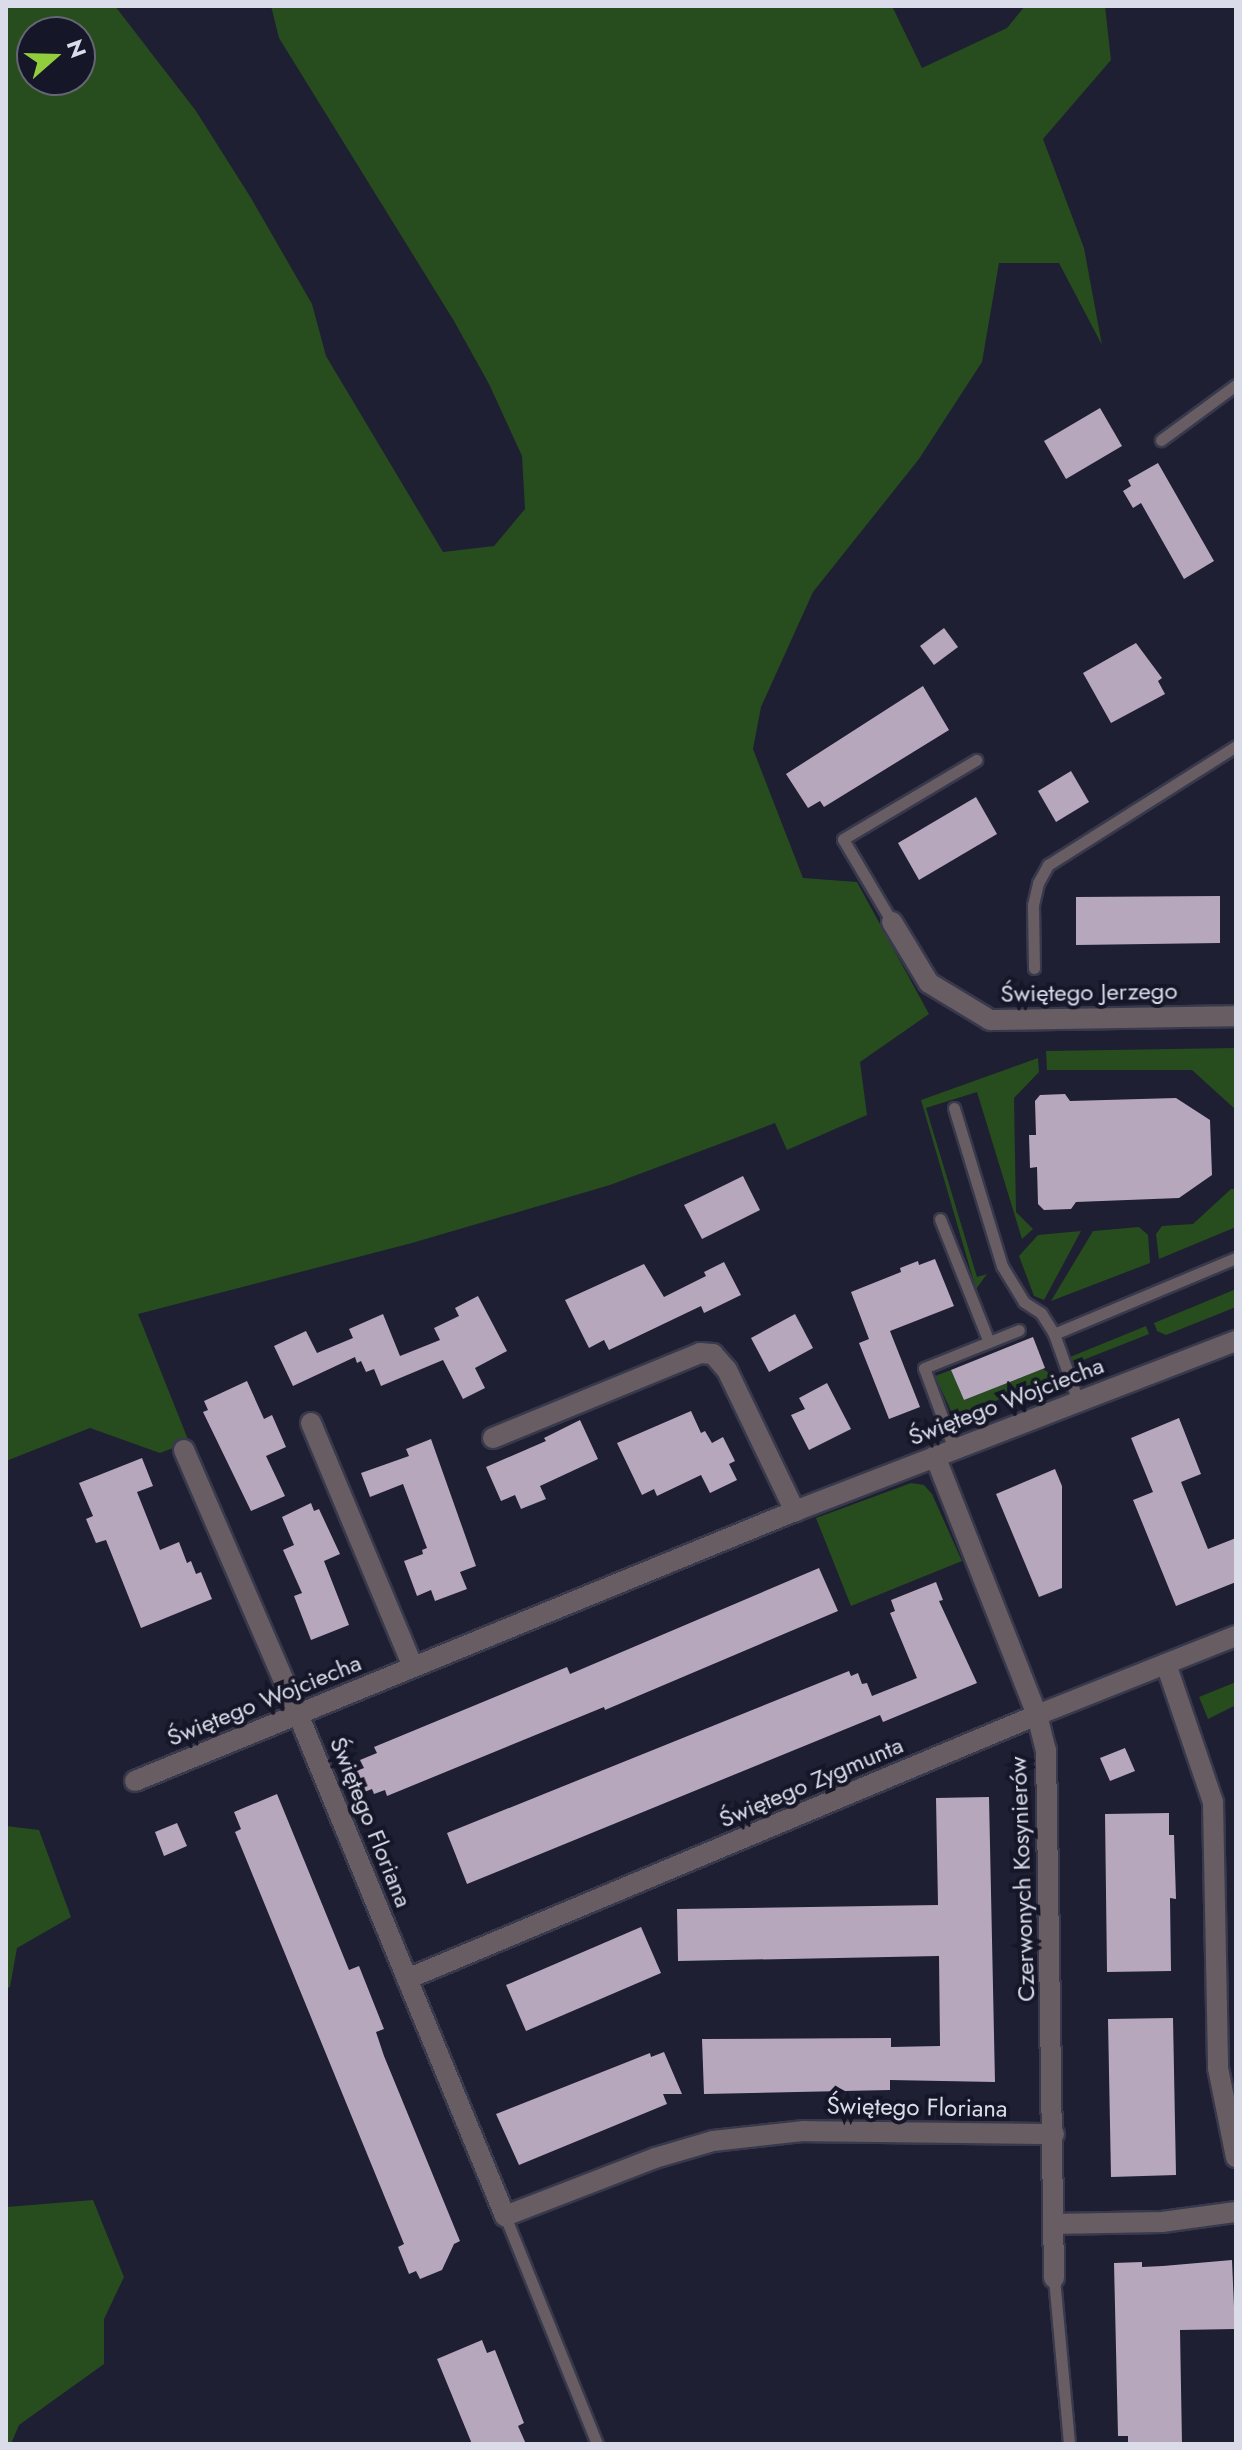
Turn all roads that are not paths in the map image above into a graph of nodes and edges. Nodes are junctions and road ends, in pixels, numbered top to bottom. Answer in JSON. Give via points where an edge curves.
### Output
{"nodes":[{"id":1,"x":1236,"y":385,"type":"edge"},
{"id":2,"x":1161,"y":440,"type":"dead end"},
{"id":3,"x":1236,"y":746,"type":"edge"},
{"id":4,"x":976,"y":760,"type":"dead end"},
{"id":5,"x":892,"y":922,"type":"joint"},
{"id":6,"x":1034,"y":968,"type":"dead end"},
{"id":7,"x":1236,"y":1016,"type":"edge"},
{"id":8,"x":954,"y":1108,"type":"dead end"},
{"id":9,"x":940,"y":1219,"type":"dead end"},
{"id":10,"x":1236,"y":1258,"type":"edge"},
{"id":11,"x":1019,"y":1330,"type":"dead end"},
{"id":12,"x":1054,"y":1334,"type":"junction"},
{"id":13,"x":1236,"y":1341,"type":"edge"},
{"id":14,"x":989,"y":1342,"type":"junction"},
{"id":15,"x":1078,"y":1401,"type":"junction"},
{"id":16,"x":311,"y":1423,"type":"dead end"},
{"id":17,"x":493,"y":1438,"type":"dead end"},
{"id":18,"x":184,"y":1450,"type":"dead end"},
{"id":19,"x":945,"y":1453,"type":"junction"},
{"id":20,"x":795,"y":1511,"type":"junction"},
{"id":21,"x":1236,"y":1636,"type":"edge"},
{"id":22,"x":1166,"y":1664,"type":"junction"},
{"id":23,"x":413,"y":1667,"type":"junction"},
{"id":24,"x":298,"y":1714,"type":"junction"},
{"id":25,"x":1037,"y":1715,"type":"junction"},
{"id":26,"x":135,"y":1781,"type":"dead end"},
{"id":27,"x":407,"y":1979,"type":"junction"},
{"id":28,"x":1054,"y":2134,"type":"junction"},
{"id":29,"x":1236,"y":2157,"type":"edge"},
{"id":30,"x":1236,"y":2212,"type":"edge"},
{"id":31,"x":505,"y":2216,"type":"junction"},
{"id":32,"x":1053,"y":2224,"type":"junction"},
{"id":33,"x":1054,"y":2278,"type":"joint"},
{"id":34,"x":597,"y":2444,"type":"edge"},
{"id":35,"x":1069,"y":2444,"type":"edge"}],
"edges":[{"from":1,"to":2,"type":"lane"},
{"from":3,"to":6,"type":"lane","via":[[1048,865],[1033,905]]},
{"from":4,"to":5,"type":"lane","via":[[843,839]]},
{"from":5,"to":7,"type":"street","name":"Świętego Jerzego","via":[[929,983],[990,1020]]},
{"from":8,"to":12,"type":"lane","via":[[1002,1266],[1024,1302],[1041,1313]]},
{"from":9,"to":14,"type":"lane"},
{"from":10,"to":12,"type":"lane"},
{"from":11,"to":14,"type":"lane"},
{"from":12,"to":15,"type":"lane"},
{"from":13,"to":15,"type":"street","name":"Świętego Wojciecha"},
{"from":14,"to":19,"type":"lane","via":[[924,1368]]},
{"from":15,"to":19,"type":"street","name":"Świętego Wojciecha"},
{"from":16,"to":23,"type":"street"},
{"from":17,"to":20,"type":"street","via":[[700,1353],[713,1354],[727,1370]]},
{"from":18,"to":24,"type":"street","name":"Świętego Floriana"},
{"from":19,"to":20,"type":"street","name":"Świętego Wojciecha"},
{"from":19,"to":25,"type":"street","name":"Czerwonych Kosynierów"},
{"from":20,"to":23,"type":"street","name":"Świętego Wojciecha"},
{"from":21,"to":22,"type":"street","name":"Świętego Zygmunta"},
{"from":22,"to":25,"type":"street","name":"Świętego Zygmunta"},
{"from":22,"to":29,"type":"street","via":[[1213,1802],[1218,2068]]},
{"from":23,"to":24,"type":"street","name":"Świętego Wojciecha"},
{"from":24,"to":26,"type":"street","name":"Świętego Wojciecha"},
{"from":24,"to":27,"type":"street","name":"Świętego Floriana"},
{"from":25,"to":27,"type":"street","name":"Świętego Zygmunta"},
{"from":25,"to":28,"type":"street","name":"Czerwonych Kosynierów","via":[[1049,1789]]},
{"from":27,"to":31,"type":"street","name":"Świętego Floriana"},
{"from":28,"to":31,"type":"street","name":"Świętego Floriana","via":[[804,2131],[713,2141]]},
{"from":28,"to":32,"type":"street","name":"Czerwonych Kosynierów"},
{"from":30,"to":32,"type":"street","via":[[1162,2222]]},
{"from":31,"to":34,"type":"lane","name":"Świętego Floriana"},
{"from":32,"to":33,"type":"street","name":"Czerwonych Kosynierów"},
{"from":33,"to":35,"type":"lane","name":"Czerwonych Kosynierów"}]}
